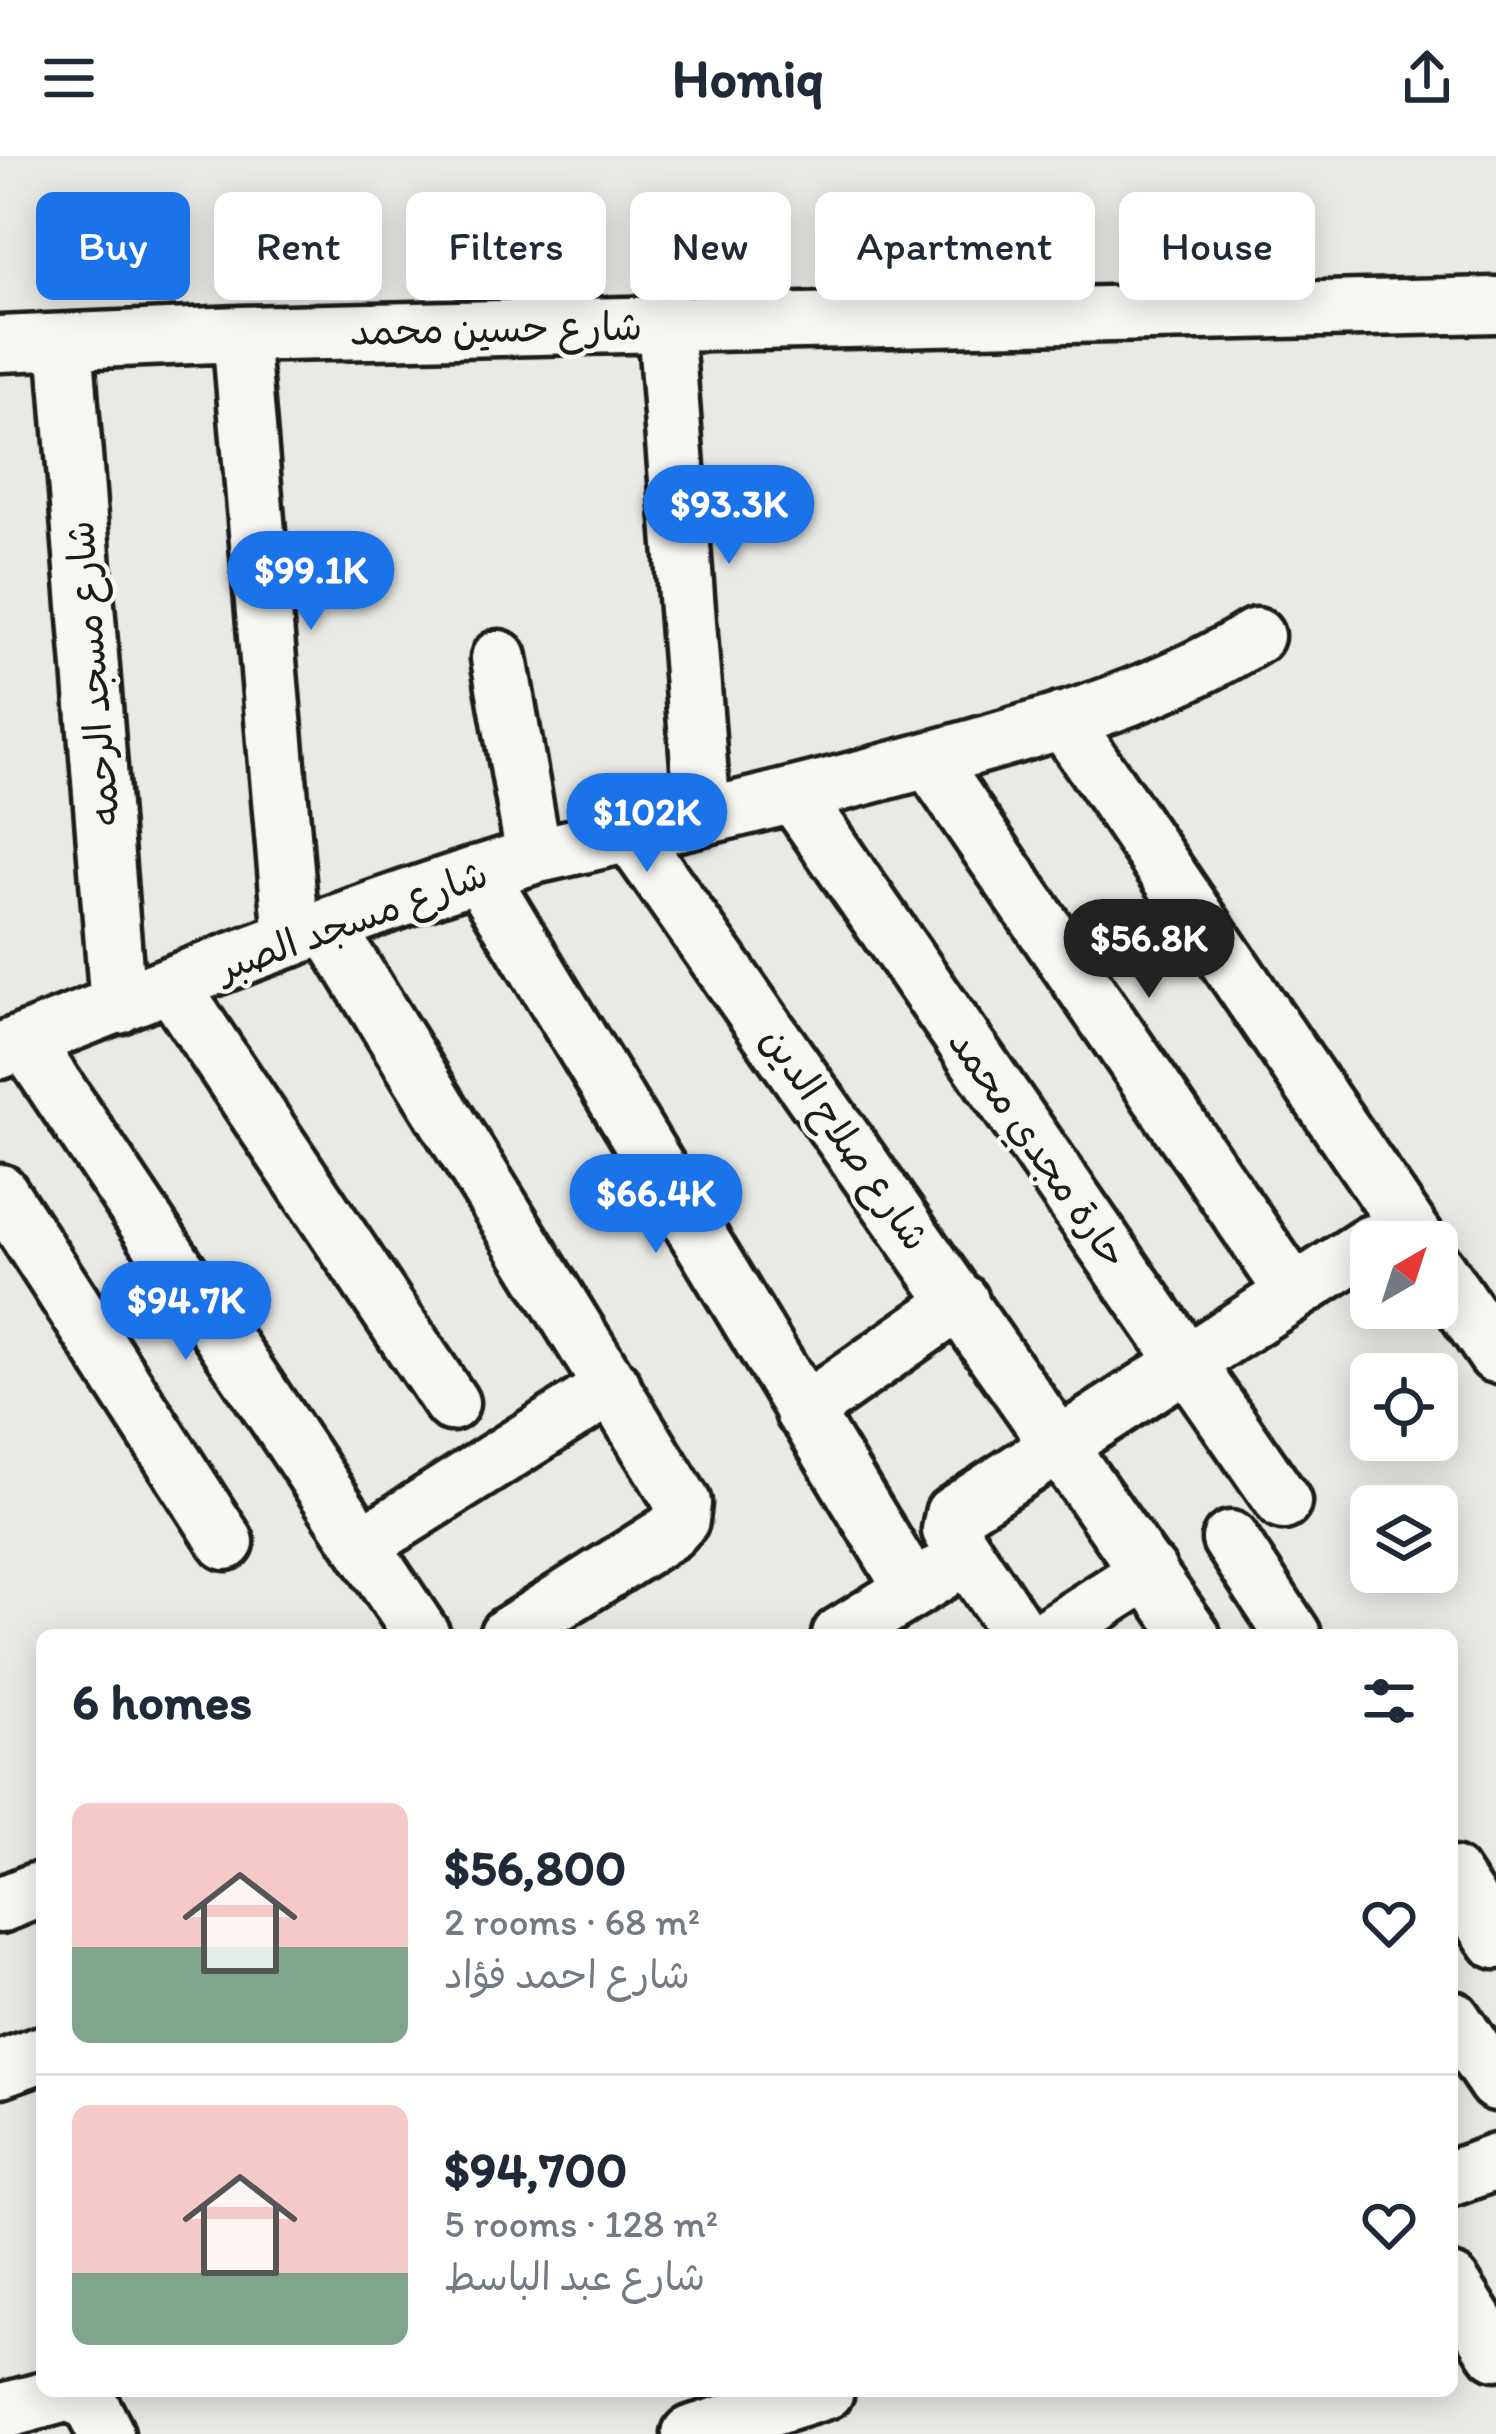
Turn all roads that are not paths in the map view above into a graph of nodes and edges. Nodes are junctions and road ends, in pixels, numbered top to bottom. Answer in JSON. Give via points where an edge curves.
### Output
{"nodes":[{"id":1,"x":1496,"y":305,"type":"edge"},
{"id":2,"x":665,"y":325,"type":"junction"},
{"id":3,"x":240,"y":334,"type":"junction"},
{"id":4,"x":65,"y":342,"type":"junction"},
{"id":5,"x":0,"y":344,"type":"edge"},
{"id":6,"x":1256,"y":636,"type":"dead end"},
{"id":7,"x":499,"y":658,"type":"dead end"},
{"id":8,"x":1064,"y":720,"type":"junction"},
{"id":9,"x":929,"y":760,"type":"junction"},
{"id":10,"x":794,"y":795,"type":"junction"},
{"id":11,"x":703,"y":816,"type":"junction"},
{"id":12,"x":629,"y":833,"type":"junction"},
{"id":13,"x":534,"y":856,"type":"junction"},
{"id":14,"x":479,"y":873,"type":"junction"},
{"id":15,"x":309,"y":932,"type":"junction"},
{"id":16,"x":172,"y":986,"type":"junction"},
{"id":17,"x":118,"y":1006,"type":"junction"},
{"id":18,"x":12,"y":1046,"type":"edge"},
{"id":19,"x":0,"y":1192,"type":"edge"},
{"id":20,"x":1382,"y":1221,"type":"edge"},
{"id":21,"x":1350,"y":1261,"type":"edge"},
{"id":22,"x":1294,"y":1293,"type":"junction"},
{"id":23,"x":1458,"y":1300,"type":"edge"},
{"id":24,"x":961,"y":1301,"type":"junction"},
{"id":25,"x":1496,"y":1355,"type":"edge"},
{"id":26,"x":1187,"y":1362,"type":"junction"},
{"id":27,"x":613,"y":1386,"type":"junction"},
{"id":28,"x":451,"y":1403,"type":"dead end"},
{"id":29,"x":803,"y":1412,"type":"junction"},
{"id":30,"x":1061,"y":1444,"type":"junction"},
{"id":31,"x":1283,"y":1502,"type":"dead end"},
{"id":32,"x":958,"y":1539,"type":"junction"},
{"id":33,"x":1230,"y":1539,"type":"dead end"},
{"id":34,"x":226,"y":1542,"type":"dead end"},
{"id":35,"x":362,"y":1545,"type":"junction"},
{"id":36,"x":1149,"y":1571,"type":"junction"},
{"id":37,"x":913,"y":1590,"type":"junction"},
{"id":38,"x":418,"y":1629,"type":"edge"},
{"id":39,"x":516,"y":1629,"type":"edge"},
{"id":40,"x":850,"y":1629,"type":"edge"},
{"id":41,"x":1016,"y":1629,"type":"edge"},
{"id":42,"x":1058,"y":1629,"type":"edge"},
{"id":43,"x":1188,"y":1629,"type":"edge"},
{"id":44,"x":1289,"y":1629,"type":"edge"},
{"id":45,"x":1458,"y":1884,"type":"edge"},
{"id":46,"x":1496,"y":1941,"type":"edge"},
{"id":47,"x":1458,"y":2027,"type":"edge"},
{"id":48,"x":36,"y":2056,"type":"edge"},
{"id":49,"x":0,"y":2069,"type":"edge"},
{"id":50,"x":1496,"y":2083,"type":"edge"},
{"id":51,"x":1496,"y":2162,"type":"edge"},
{"id":52,"x":1458,"y":2176,"type":"edge"},
{"id":53,"x":1458,"y":2292,"type":"edge"},
{"id":54,"x":1496,"y":2352,"type":"edge"},
{"id":55,"x":48,"y":2397,"type":"edge"},
{"id":56,"x":63,"y":2397,"type":"edge"},
{"id":57,"x":807,"y":2397,"type":"edge"},
{"id":58,"x":0,"y":2412,"type":"edge"},
{"id":59,"x":93,"y":2415,"type":"edge"},
{"id":60,"x":690,"y":2434,"type":"edge"}],
"edges":[{"from":1,"to":2,"type":"street","name":"شارع حسين محمد"},
{"from":2,"to":3,"type":"street","name":"شارع حسين محمد"},
{"from":2,"to":11,"type":"street"},
{"from":3,"to":4,"type":"street","name":"شارع حسين محمد"},
{"from":3,"to":15,"type":"street"},
{"from":4,"to":5,"type":"street","name":"شارع حسين محمد"},
{"from":4,"to":17,"type":"street","name":"شارع مسجد الرحمه"},
{"from":6,"to":8,"type":"street","name":"شارع مسجد الصبر","via":[[1154,690]]},
{"from":7,"to":13,"type":"street"},
{"from":8,"to":9,"type":"street","name":"شارع مسجد الصبر"},
{"from":8,"to":20,"type":"street"},
{"from":9,"to":10,"type":"street","name":"شارع مسجد الصبر"},
{"from":9,"to":22,"type":"street"},
{"from":10,"to":11,"type":"street","name":"شارع مسجد الصبر"},
{"from":10,"to":26,"type":"street","name":"حارة مجدي محمد"},
{"from":11,"to":12,"type":"street","name":"شارع مسجد الصبر"},
{"from":12,"to":13,"type":"street","name":"شارع مسجد الصبر"},
{"from":12,"to":24,"type":"street","name":"شارع صلاح الدين"},
{"from":13,"to":14,"type":"street","name":"شارع مسجد الصبر"},
{"from":14,"to":15,"type":"street","name":"شارع مسجد الصبر"},
{"from":14,"to":29,"type":"street"},
{"from":15,"to":16,"type":"street","name":"شارع مسجد الصبر"},
{"from":15,"to":27,"type":"street"},
{"from":16,"to":17,"type":"street","name":"شارع مسجد الصبر"},
{"from":16,"to":28,"type":"street"},
{"from":17,"to":18,"type":"street","name":"شارع مسجد الصبر"},
{"from":18,"to":35,"type":"street"},
{"from":19,"to":34,"type":"street"},
{"from":21,"to":22,"type":"street"},
{"from":22,"to":26,"type":"street"},
{"from":23,"to":25,"type":"street"},
{"from":24,"to":29,"type":"street"},
{"from":24,"to":30,"type":"street","name":"شارع صلاح الدين"},
{"from":26,"to":30,"type":"street"},
{"from":26,"to":31,"type":"street","name":"حارة مجدي محمد"},
{"from":27,"to":35,"type":"street"},
{"from":27,"to":39,"type":"street","via":[[680,1495],[681,1520]]},
{"from":29,"to":37,"type":"street"},
{"from":30,"to":32,"type":"street","via":[[956,1512]]},
{"from":30,"to":36,"type":"street","name":"شارع صلاح الدين"},
{"from":32,"to":37,"type":"street"},
{"from":32,"to":41,"type":"street"},
{"from":33,"to":44,"type":"street"},
{"from":35,"to":38,"type":"street"},
{"from":36,"to":42,"type":"street"},
{"from":36,"to":43,"type":"street","name":"شارع صلاح الدين"},
{"from":37,"to":40,"type":"street"},
{"from":45,"to":46,"type":"street"},
{"from":47,"to":50,"type":"street"},
{"from":48,"to":49,"type":"street"},
{"from":51,"to":52,"type":"street"},
{"from":53,"to":54,"type":"street"},
{"from":55,"to":58,"type":"street"},
{"from":56,"to":59,"type":"street"},
{"from":57,"to":60,"type":"street"}]}
